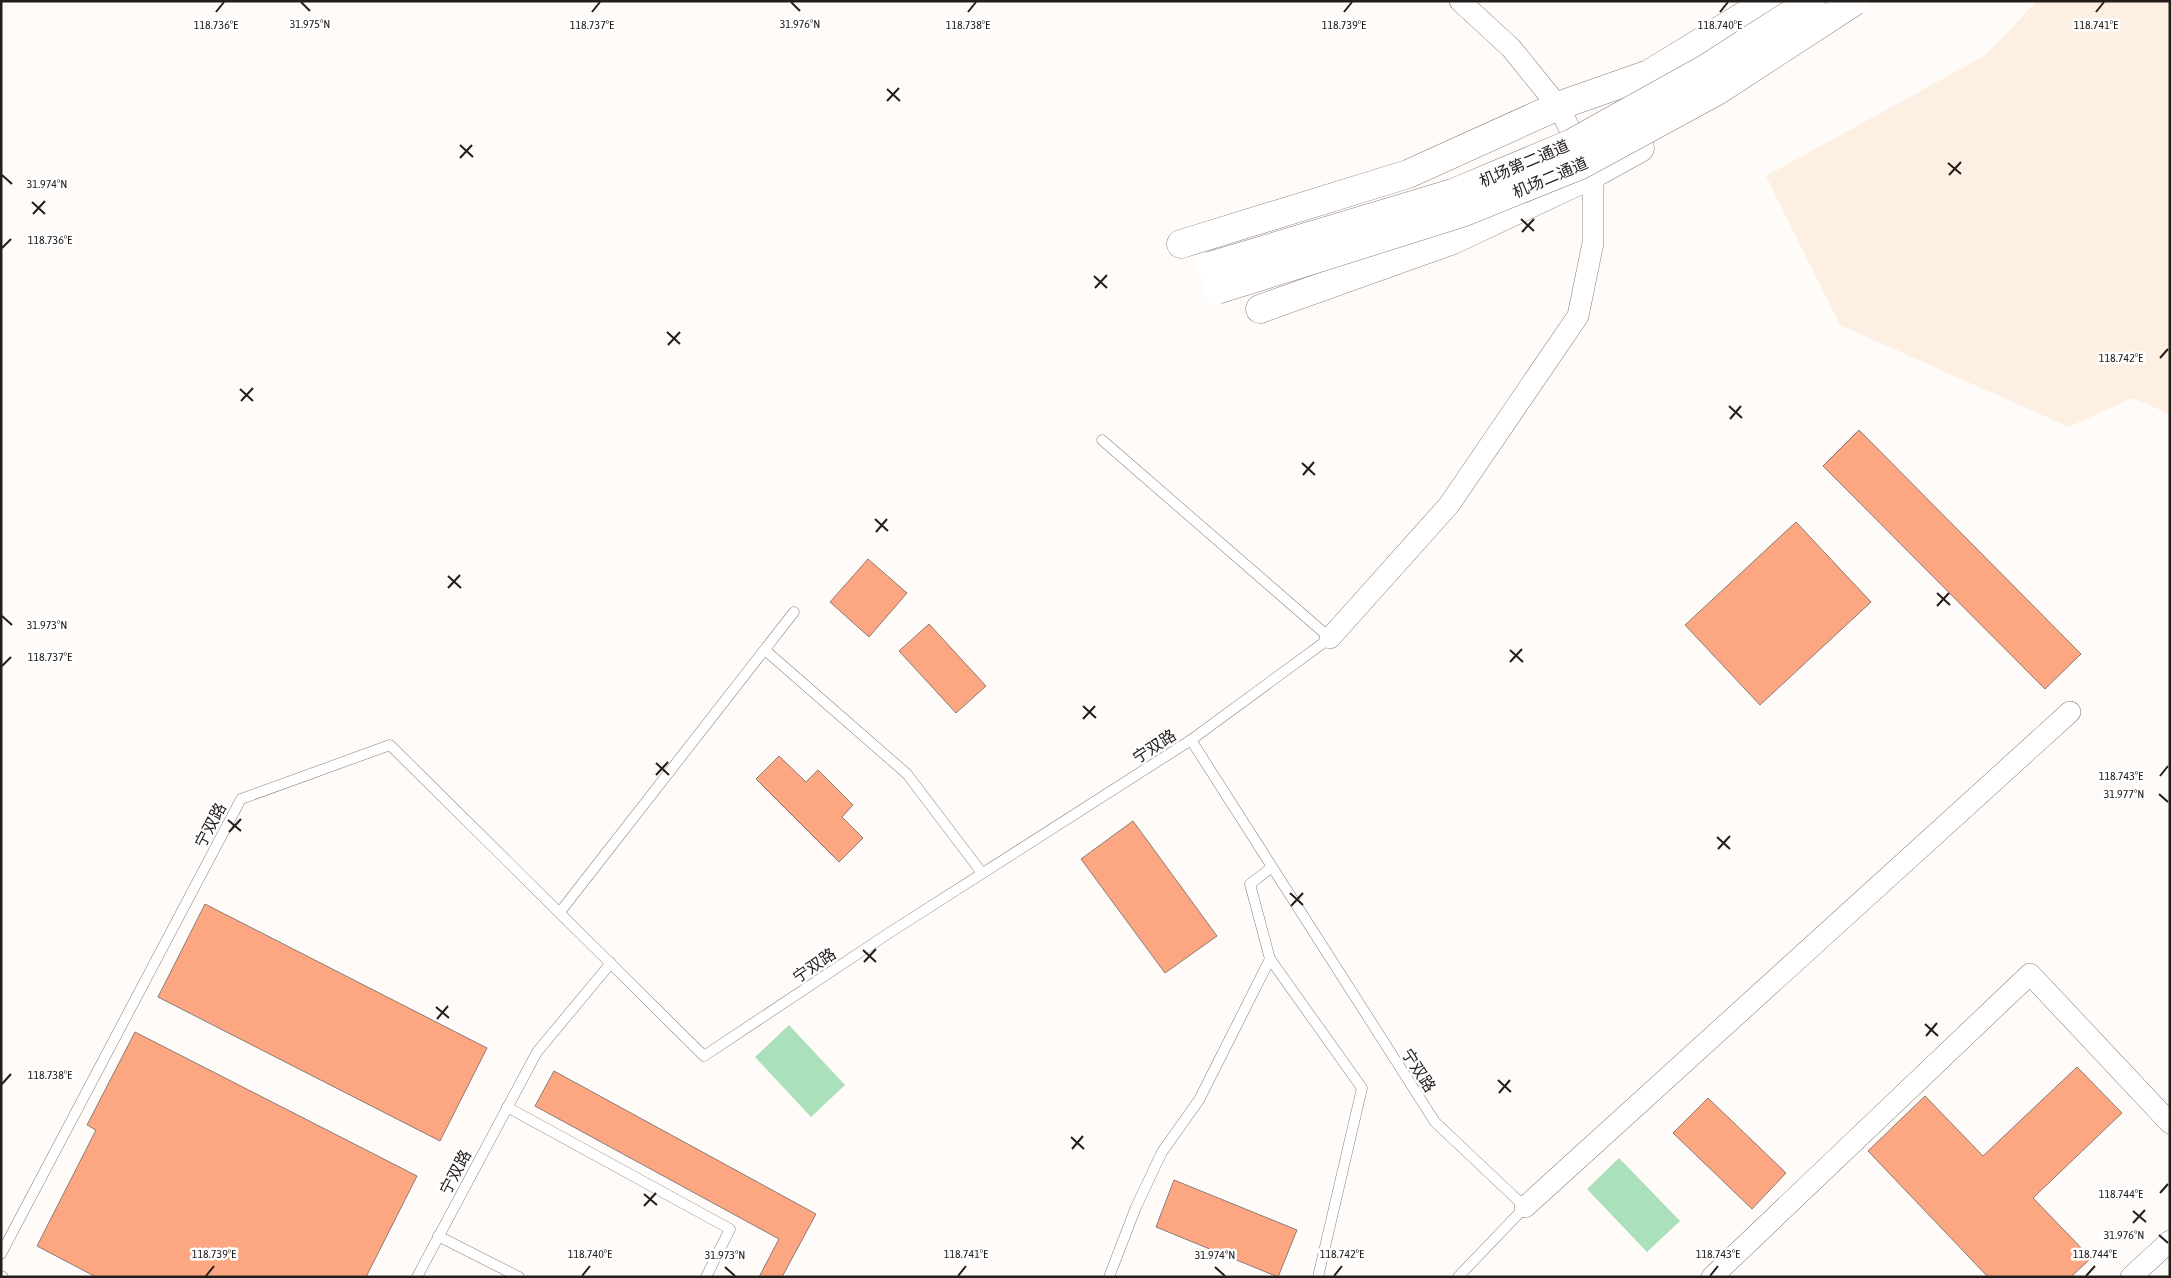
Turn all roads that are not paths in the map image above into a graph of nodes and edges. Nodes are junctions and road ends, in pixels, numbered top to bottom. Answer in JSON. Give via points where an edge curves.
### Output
{"nodes":[{"id":1,"x":1460,"y":1,"type":"edge"},
{"id":2,"x":1768,"y":1,"type":"edge"},
{"id":3,"x":1811,"y":1,"type":"edge"},
{"id":4,"x":1855,"y":1,"type":"edge"},
{"id":5,"x":1866,"y":1,"type":"edge"},
{"id":6,"x":1558,"y":106,"type":"junction"},
{"id":7,"x":1593,"y":174,"type":"junction"},
{"id":8,"x":1181,"y":244,"type":"dead end"},
{"id":9,"x":1213,"y":278,"type":"joint"},
{"id":10,"x":1260,"y":309,"type":"dead end"},
{"id":11,"x":1102,"y":440,"type":"dead end"},
{"id":12,"x":794,"y":612,"type":"dead end"},
{"id":13,"x":1330,"y":638,"type":"junction"},
{"id":14,"x":765,"y":650,"type":"junction"},
{"id":15,"x":2070,"y":712,"type":"dead end"},
{"id":16,"x":1191,"y":740,"type":"junction"},
{"id":17,"x":1272,"y":867,"type":"junction"},
{"id":18,"x":982,"y":873,"type":"junction"},
{"id":19,"x":560,"y":912,"type":"junction"},
{"id":20,"x":1270,"y":959,"type":"junction"},
{"id":21,"x":611,"y":963,"type":"junction"},
{"id":22,"x":507,"y":1107,"type":"junction"},
{"id":23,"x":2170,"y":1123,"type":"edge"},
{"id":24,"x":1524,"y":1207,"type":"junction"},
{"id":25,"x":438,"y":1236,"type":"junction"},
{"id":26,"x":2170,"y":1241,"type":"edge"},
{"id":27,"x":1,"y":1254,"type":"edge"},
{"id":28,"x":417,"y":1277,"type":"edge"},
{"id":29,"x":519,"y":1277,"type":"edge"},
{"id":30,"x":706,"y":1277,"type":"edge"},
{"id":31,"x":1108,"y":1277,"type":"edge"},
{"id":32,"x":1318,"y":1277,"type":"edge"},
{"id":33,"x":1458,"y":1277,"type":"edge"},
{"id":34,"x":1712,"y":1277,"type":"edge"},
{"id":35,"x":2131,"y":1277,"type":"edge"}],
"edges":[{"from":1,"to":6,"type":"street","via":[[1510,48]]},
{"from":2,"to":6,"type":"main road","via":[[1649,74]]},
{"from":3,"to":9,"type":"main road","name":"机场第二通道","bridge":true,"via":[[1705,69],[1572,143],[1453,193]]},
{"from":4,"to":9,"type":"main road","name":"机场二通道","bridge":true,"via":[[1717,90],[1581,165],[1462,213]]},
{"from":5,"to":7,"type":"main road","via":[[1685,123]]},
{"from":6,"to":7,"type":"street"},
{"from":6,"to":8,"type":"main road","via":[[1408,174]]},
{"from":7,"to":10,"type":"main road","via":[[1453,240]]},
{"from":7,"to":13,"type":"street","via":[[1593,242],[1578,316],[1449,505]]},
{"from":11,"to":13,"type":"lane"},
{"from":12,"to":14,"type":"lane"},
{"from":13,"to":16,"type":"lane"},
{"from":14,"to":18,"type":"lane","via":[[907,774]]},
{"from":14,"to":19,"type":"lane"},
{"from":15,"to":24,"type":"street"},
{"from":16,"to":17,"type":"lane","name":"宁双路"},
{"from":16,"to":18,"type":"lane","name":"宁双路"},
{"from":17,"to":20,"type":"lane","via":[[1250,884]]},
{"from":17,"to":24,"type":"lane","name":"宁双路","via":[[1435,1122]]},
{"from":18,"to":21,"type":"lane","name":"宁双路","via":[[704,1056]]},
{"from":19,"to":21,"type":"lane","name":"宁双路"},
{"from":19,"to":27,"type":"lane","name":"宁双路","via":[[390,745],[241,799]]},
{"from":20,"to":31,"type":"lane","via":[[1199,1100],[1162,1152]]},
{"from":20,"to":32,"type":"lane","via":[[1362,1088]]},
{"from":21,"to":22,"type":"lane","name":"宁双路","via":[[537,1052]]},
{"from":22,"to":25,"type":"lane","name":"宁双路"},
{"from":22,"to":30,"type":"lane","via":[[730,1229]]},
{"from":23,"to":34,"type":"street","via":[[2030,974]]},
{"from":24,"to":33,"type":"lane"},
{"from":25,"to":28,"type":"lane","name":"宁双路"},
{"from":25,"to":29,"type":"lane"},
{"from":26,"to":35,"type":"street"}]}
